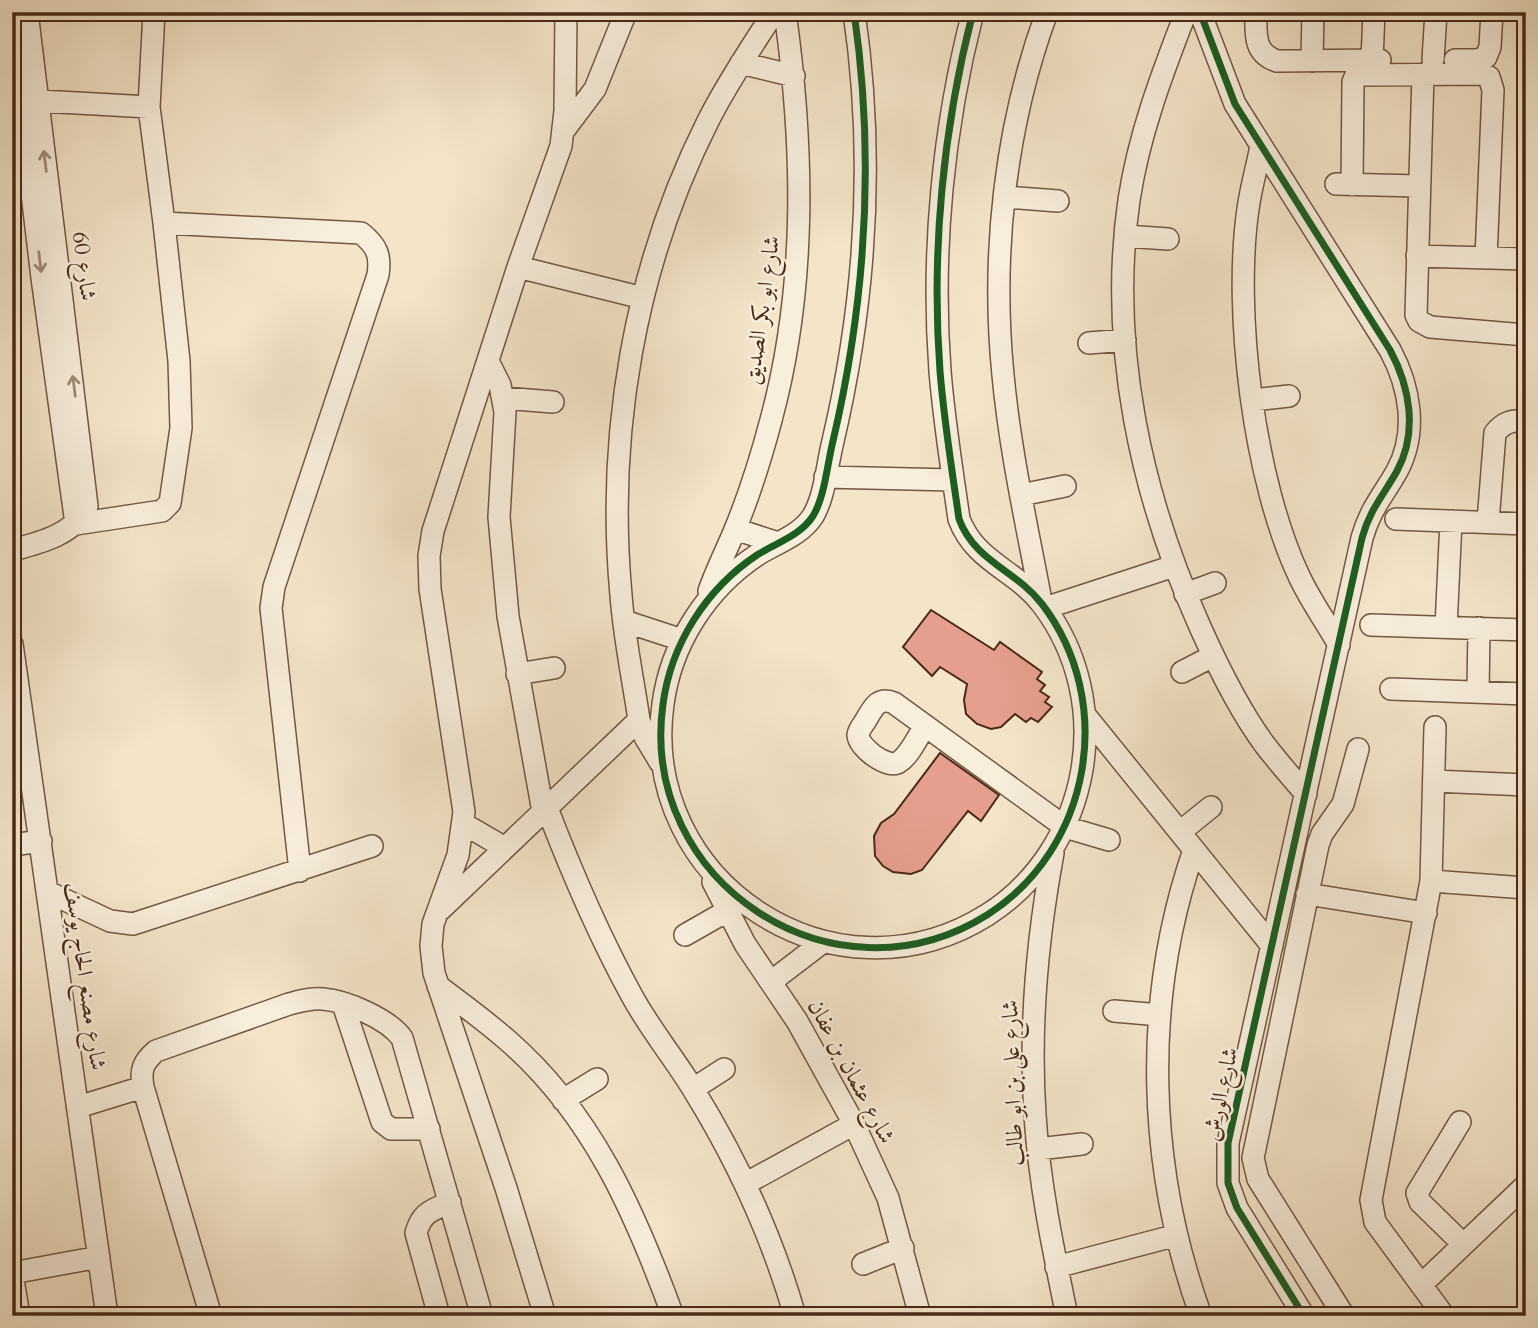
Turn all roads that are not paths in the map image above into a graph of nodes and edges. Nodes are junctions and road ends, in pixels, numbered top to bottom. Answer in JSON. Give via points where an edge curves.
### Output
{"nodes":[{"id":1,"x":27,"y":12,"type":"edge"},
{"id":2,"x":154,"y":12,"type":"edge"},
{"id":3,"x":566,"y":12,"type":"edge"},
{"id":4,"x":626,"y":12,"type":"edge"},
{"id":5,"x":774,"y":12,"type":"edge"},
{"id":6,"x":785,"y":12,"type":"edge"},
{"id":7,"x":854,"y":12,"type":"edge"},
{"id":8,"x":973,"y":12,"type":"edge"},
{"id":9,"x":1047,"y":12,"type":"edge"},
{"id":10,"x":1186,"y":12,"type":"edge"},
{"id":11,"x":1200,"y":12,"type":"edge"},
{"id":12,"x":1256,"y":12,"type":"edge"},
{"id":13,"x":1313,"y":12,"type":"edge"},
{"id":14,"x":1374,"y":12,"type":"edge"},
{"id":15,"x":1436,"y":12,"type":"edge"},
{"id":16,"x":1492,"y":12,"type":"edge"},
{"id":17,"x":12,"y":24,"type":"edge"},
{"id":18,"x":1372,"y":60,"type":"junction"},
{"id":19,"x":1312,"y":61,"type":"junction"},
{"id":20,"x":741,"y":63,"type":"junction"},
{"id":21,"x":1428,"y":67,"type":"junction"},
{"id":22,"x":794,"y":76,"type":"junction"},
{"id":23,"x":29,"y":101,"type":"junction"},
{"id":24,"x":149,"y":107,"type":"junction"},
{"id":25,"x":565,"y":129,"type":"junction"},
{"id":26,"x":1261,"y":146,"type":"junction"},
{"id":27,"x":1419,"y":186,"type":"junction"},
{"id":28,"x":1005,"y":197,"type":"junction"},
{"id":29,"x":1058,"y":201,"type":"dead end"},
{"id":30,"x":164,"y":223,"type":"junction"},
{"id":31,"x":1125,"y":236,"type":"junction"},
{"id":32,"x":1168,"y":239,"type":"dead end"},
{"id":33,"x":1417,"y":256,"type":"junction"},
{"id":34,"x":1486,"y":258,"type":"junction"},
{"id":35,"x":1526,"y":259,"type":"edge"},
{"id":36,"x":518,"y":267,"type":"junction"},
{"id":37,"x":643,"y":298,"type":"junction"},
{"id":38,"x":1526,"y":335,"type":"edge"},
{"id":39,"x":1125,"y":340,"type":"junction"},
{"id":40,"x":1089,"y":343,"type":"dead end"},
{"id":41,"x":488,"y":361,"type":"junction"},
{"id":42,"x":1289,"y":396,"type":"dead end"},
{"id":43,"x":503,"y":398,"type":"junction"},
{"id":44,"x":1253,"y":400,"type":"junction"},
{"id":45,"x":553,"y":402,"type":"dead end"},
{"id":46,"x":1526,"y":421,"type":"edge"},
{"id":47,"x":825,"y":477,"type":"junction"},
{"id":48,"x":953,"y":480,"type":"junction"},
{"id":49,"x":1065,"y":486,"type":"dead end"},
{"id":50,"x":1021,"y":495,"type":"junction"},
{"id":51,"x":1396,"y":519,"type":"dead end"},
{"id":52,"x":1451,"y":521,"type":"junction"},
{"id":53,"x":1488,"y":522,"type":"junction"},
{"id":54,"x":76,"y":524,"type":"junction"},
{"id":55,"x":1526,"y":524,"type":"edge"},
{"id":56,"x":735,"y":530,"type":"junction"},
{"id":57,"x":778,"y":543,"type":"junction"},
{"id":58,"x":12,"y":550,"type":"edge"},
{"id":59,"x":1174,"y":566,"type":"junction"},
{"id":60,"x":1215,"y":583,"type":"dead end"},
{"id":61,"x":1185,"y":594,"type":"junction"},
{"id":62,"x":705,"y":604,"type":"junction"},
{"id":63,"x":1043,"y":606,"type":"junction"},
{"id":64,"x":624,"y":621,"type":"junction"},
{"id":65,"x":1371,"y":625,"type":"dead end"},
{"id":66,"x":1446,"y":627,"type":"junction"},
{"id":67,"x":1479,"y":628,"type":"junction"},
{"id":68,"x":1526,"y":630,"type":"edge"},
{"id":69,"x":682,"y":640,"type":"junction"},
{"id":70,"x":12,"y":643,"type":"edge"},
{"id":71,"x":1339,"y":645,"type":"junction"},
{"id":72,"x":1213,"y":656,"type":"junction"},
{"id":73,"x":554,"y":668,"type":"dead end"},
{"id":74,"x":1182,"y":672,"type":"dead end"},
{"id":75,"x":517,"y":674,"type":"junction"},
{"id":76,"x":1391,"y":690,"type":"dead end"},
{"id":77,"x":1478,"y":692,"type":"junction"},
{"id":78,"x":1526,"y":694,"type":"edge"},
{"id":79,"x":1085,"y":715,"type":"junction"},
{"id":80,"x":639,"y":720,"type":"junction"},
{"id":81,"x":925,"y":726,"type":"dead end"},
{"id":82,"x":1435,"y":727,"type":"dead end"},
{"id":83,"x":1358,"y":749,"type":"dead end"},
{"id":84,"x":663,"y":767,"type":"junction"},
{"id":85,"x":1434,"y":782,"type":"junction"},
{"id":86,"x":1526,"y":785,"type":"edge"},
{"id":87,"x":1306,"y":794,"type":"junction"},
{"id":88,"x":1210,"y":807,"type":"dead end"},
{"id":89,"x":545,"y":810,"type":"junction"},
{"id":90,"x":464,"y":824,"type":"junction"},
{"id":91,"x":1065,"y":827,"type":"junction"},
{"id":92,"x":1180,"y":832,"type":"junction"},
{"id":93,"x":1109,"y":840,"type":"dead end"},
{"id":94,"x":41,"y":841,"type":"junction"},
{"id":95,"x":12,"y":845,"type":"edge"},
{"id":96,"x":372,"y":846,"type":"dead end"},
{"id":97,"x":1054,"y":847,"type":"junction"},
{"id":98,"x":505,"y":848,"type":"junction"},
{"id":99,"x":1194,"y":850,"type":"junction"},
{"id":100,"x":705,"y":865,"type":"junction"},
{"id":101,"x":299,"y":871,"type":"junction"},
{"id":102,"x":1431,"y":881,"type":"junction"},
{"id":103,"x":1526,"y":888,"type":"edge"},
{"id":104,"x":48,"y":892,"type":"junction"},
{"id":105,"x":1307,"y":894,"type":"junction"},
{"id":106,"x":727,"y":911,"type":"junction"},
{"id":107,"x":1426,"y":913,"type":"junction"},
{"id":108,"x":436,"y":914,"type":"junction"},
{"id":109,"x":685,"y":935,"type":"dead end"},
{"id":110,"x":823,"y":942,"type":"junction"},
{"id":111,"x":1272,"y":946,"type":"junction"},
{"id":112,"x":772,"y":981,"type":"junction"},
{"id":113,"x":438,"y":986,"type":"junction"},
{"id":114,"x":343,"y":1004,"type":"junction"},
{"id":115,"x":1114,"y":1012,"type":"dead end"},
{"id":116,"x":1160,"y":1015,"type":"junction"},
{"id":117,"x":724,"y":1069,"type":"dead end"},
{"id":118,"x":597,"y":1079,"type":"dead end"},
{"id":119,"x":143,"y":1087,"type":"junction"},
{"id":120,"x":693,"y":1089,"type":"junction"},
{"id":121,"x":563,"y":1100,"type":"junction"},
{"id":122,"x":78,"y":1107,"type":"junction"},
{"id":123,"x":1460,"y":1122,"type":"dead end"},
{"id":124,"x":854,"y":1124,"type":"junction"},
{"id":125,"x":429,"y":1129,"type":"junction"},
{"id":126,"x":1082,"y":1144,"type":"dead end"},
{"id":127,"x":1038,"y":1149,"type":"junction"},
{"id":128,"x":745,"y":1184,"type":"junction"},
{"id":129,"x":1524,"y":1191,"type":"edge"},
{"id":130,"x":450,"y":1202,"type":"junction"},
{"id":131,"x":1177,"y":1235,"type":"junction"},
{"id":132,"x":1463,"y":1244,"type":"junction"},
{"id":133,"x":903,"y":1248,"type":"junction"},
{"id":134,"x":99,"y":1257,"type":"junction"},
{"id":135,"x":863,"y":1264,"type":"dead end"},
{"id":136,"x":1056,"y":1267,"type":"junction"},
{"id":137,"x":13,"y":1269,"type":"edge"},
{"id":138,"x":1420,"y":1285,"type":"junction"},
{"id":139,"x":19,"y":1316,"type":"edge"},
{"id":140,"x":107,"y":1316,"type":"edge"},
{"id":141,"x":211,"y":1316,"type":"edge"},
{"id":142,"x":439,"y":1316,"type":"edge"},
{"id":143,"x":482,"y":1316,"type":"edge"},
{"id":144,"x":545,"y":1316,"type":"edge"},
{"id":145,"x":673,"y":1316,"type":"edge"},
{"id":146,"x":795,"y":1316,"type":"edge"},
{"id":147,"x":920,"y":1316,"type":"edge"},
{"id":148,"x":1067,"y":1316,"type":"edge"},
{"id":149,"x":1201,"y":1316,"type":"edge"},
{"id":150,"x":1304,"y":1316,"type":"edge"},
{"id":151,"x":1344,"y":1316,"type":"edge"},
{"id":152,"x":1444,"y":1316,"type":"edge"}],
"edges":[{"from":1,"to":23,"type":"street","name":"شارع 60"},
{"from":2,"to":24,"type":"street"},
{"from":3,"to":25,"type":"street"},
{"from":4,"to":25,"type":"street","via":[[596,89]]},
{"from":5,"to":20,"type":"street"},
{"from":6,"to":22,"type":"street","name":"شارع ابو بكر الصديق"},
{"from":7,"to":47,"type":"street","via":[[865,123],[863,257],[852,353]]},
{"from":8,"to":48,"type":"street","via":[[951,118],[940,219],[940,370]]},
{"from":9,"to":28,"type":"street","via":[[1021,103]]},
{"from":10,"to":31,"type":"street","via":[[1145,128]]},
{"from":11,"to":26,"type":"street","name":"شارع الورش","via":[[1236,104]]},
{"from":12,"to":19,"type":"street","via":[[1256,37],[1262,53],[1277,61]]},
{"from":13,"to":19,"type":"street"},
{"from":14,"to":18,"type":"street"},
{"from":15,"to":21,"type":"street"},
{"from":16,"to":21,"type":"street","via":[[1486,57]]},
{"from":17,"to":23,"type":"street","name":"شارع 60"},
{"from":18,"to":19,"type":"street"},
{"from":18,"to":21,"type":"street"},
{"from":20,"to":22,"type":"street"},
{"from":20,"to":37,"type":"street","via":[[691,156]]},
{"from":21,"to":27,"type":"street"},
{"from":21,"to":27,"type":"street","via":[[1354,78],[1344,184]]},
{"from":21,"to":34,"type":"street","via":[[1482,74],[1492,83]]},
{"from":22,"to":56,"type":"street","name":"شارع ابو بكر الصديق","via":[[800,188],[790,327],[772,418]]},
{"from":23,"to":24,"type":"street"},
{"from":23,"to":54,"type":"street","name":"شارع 60","via":[[87,495],[87,506]]},
{"from":24,"to":30,"type":"street"},
{"from":25,"to":36,"type":"street"},
{"from":26,"to":44,"type":"street","via":[[1248,209],[1245,271]]},
{"from":26,"to":71,"type":"street","name":"شارع الورش","via":[[1390,350],[1408,395],[1404,454],[1365,525]]},
{"from":27,"to":33,"type":"street"},
{"from":28,"to":29,"type":"street"},
{"from":28,"to":50,"type":"street","via":[[1000,335]]},
{"from":30,"to":54,"type":"street","via":[[179,361],[181,428],[170,503],[162,511]]},
{"from":30,"to":101,"type":"street","via":[[361,233],[374,244],[380,258],[379,275],[274,587],[271,608]]},
{"from":31,"to":32,"type":"street"},
{"from":31,"to":39,"type":"street"},
{"from":33,"to":34,"type":"street"},
{"from":33,"to":38,"type":"street","via":[[1416,315],[1424,325]]},
{"from":34,"to":35,"type":"street"},
{"from":36,"to":37,"type":"street"},
{"from":36,"to":41,"type":"street"},
{"from":37,"to":64,"type":"street","via":[[621,430],[619,556]]},
{"from":39,"to":40,"type":"street"},
{"from":39,"to":59,"type":"street","via":[[1143,460]]},
{"from":41,"to":43,"type":"street"},
{"from":41,"to":90,"type":"street","via":[[429,556]]},
{"from":42,"to":44,"type":"street"},
{"from":43,"to":45,"type":"street"},
{"from":43,"to":75,"type":"street","via":[[500,544]]},
{"from":44,"to":71,"type":"street","via":[[1284,539],[1299,576]]},
{"from":46,"to":53,"type":"street","via":[[1510,421],[1495,433]]},
{"from":47,"to":48,"type":"street"},
{"from":47,"to":57,"type":"street","via":[[812,517]]},
{"from":48,"to":63,"type":"street","via":[[959,519],[968,539],[982,555],[1027,587]]},
{"from":49,"to":50,"type":"street"},
{"from":50,"to":63,"type":"street"},
{"from":51,"to":52,"type":"street"},
{"from":52,"to":53,"type":"street"},
{"from":52,"to":66,"type":"street"},
{"from":53,"to":55,"type":"street"},
{"from":54,"to":58,"type":"street"},
{"from":56,"to":57,"type":"street"},
{"from":56,"to":62,"type":"street","name":"شارع ابو بكر الصديق"},
{"from":57,"to":62,"type":"street","via":[[734,572]]},
{"from":59,"to":61,"type":"street"},
{"from":59,"to":63,"type":"street"},
{"from":60,"to":61,"type":"street"},
{"from":61,"to":72,"type":"street"},
{"from":62,"to":69,"type":"street"},
{"from":63,"to":79,"type":"street","via":[[1073,659]]},
{"from":64,"to":69,"type":"street"},
{"from":64,"to":80,"type":"street"},
{"from":65,"to":66,"type":"street"},
{"from":66,"to":67,"type":"street"},
{"from":67,"to":68,"type":"street"},
{"from":67,"to":77,"type":"street"},
{"from":69,"to":84,"type":"street","via":[[663,702]]},
{"from":70,"to":94,"type":"street","name":"شارع مصنع الحاج يوسف"},
{"from":71,"to":87,"type":"street","name":"شارع الورش"},
{"from":72,"to":74,"type":"street"},
{"from":72,"to":87,"type":"street","via":[[1264,744]]},
{"from":73,"to":75,"type":"street"},
{"from":75,"to":89,"type":"street"},
{"from":76,"to":77,"type":"street"},
{"from":77,"to":78,"type":"street"},
{"from":79,"to":91,"type":"street","via":[[1084,766]]},
{"from":79,"to":92,"type":"street"},
{"from":80,"to":84,"type":"street"},
{"from":80,"to":89,"type":"street"},
{"from":81,"to":91,"type":"street"},
{"from":82,"to":85,"type":"street"},
{"from":83,"to":105,"type":"street","via":[[1343,804],[1318,845]]},
{"from":84,"to":100,"type":"street","via":[[674,809]]},
{"from":85,"to":86,"type":"street"},
{"from":85,"to":102,"type":"street"},
{"from":87,"to":111,"type":"street","name":"شارع الورش"},
{"from":88,"to":92,"type":"street"},
{"from":89,"to":98,"type":"street"},
{"from":89,"to":120,"type":"street","via":[[634,999]]},
{"from":90,"to":98,"type":"street"},
{"from":90,"to":108,"type":"street"},
{"from":91,"to":93,"type":"street"},
{"from":91,"to":97,"type":"street"},
{"from":92,"to":99,"type":"street"},
{"from":94,"to":95,"type":"street"},
{"from":94,"to":104,"type":"street","name":"شارع مصنع الحاج يوسف"},
{"from":96,"to":101,"type":"street"},
{"from":97,"to":110,"type":"street","via":[[1013,896],[958,930],[895,947]]},
{"from":97,"to":127,"type":"street","name":"شارع على بن ابو طالب","via":[[1035,981],[1033,1072]]},
{"from":98,"to":108,"type":"street"},
{"from":99,"to":111,"type":"street"},
{"from":99,"to":116,"type":"street","via":[[1172,923]]},
{"from":100,"to":106,"type":"street","name":"شارع عثمان بن عفان"},
{"from":100,"to":110,"type":"street","via":[[752,910],[790,931]]},
{"from":101,"to":104,"type":"street","via":[[133,924],[110,921]]},
{"from":102,"to":103,"type":"street"},
{"from":102,"to":107,"type":"street"},
{"from":104,"to":122,"type":"street","name":"شارع مصنع الحاج يوسف"},
{"from":105,"to":107,"type":"street"},
{"from":105,"to":151,"type":"street","via":[[1253,1165]]},
{"from":106,"to":109,"type":"street"},
{"from":106,"to":112,"type":"street","name":"شارع عثمان بن عفان"},
{"from":107,"to":138,"type":"street","via":[[1371,1200],[1375,1222]]},
{"from":108,"to":113,"type":"street","via":[[431,959]]},
{"from":110,"to":112,"type":"street"},
{"from":111,"to":150,"type":"street","name":"شارع الورش","via":[[1228,1143],[1227,1170],[1237,1208]]},
{"from":112,"to":124,"type":"street","name":"شارع عثمان بن عفان"},
{"from":113,"to":121,"type":"street","via":[[507,1039]]},
{"from":113,"to":144,"type":"street"},
{"from":114,"to":119,"type":"street","via":[[307,999],[156,1051],[145,1060],[140,1073]]},
{"from":114,"to":125,"type":"street","via":[[386,1021],[402,1038]]},
{"from":114,"to":125,"type":"street","via":[[382,1122],[391,1129]]},
{"from":115,"to":116,"type":"street"},
{"from":116,"to":131,"type":"street","via":[[1159,1120]]},
{"from":117,"to":120,"type":"street"},
{"from":118,"to":121,"type":"street"},
{"from":119,"to":122,"type":"street"},
{"from":119,"to":141,"type":"street"},
{"from":120,"to":128,"type":"street"},
{"from":121,"to":145,"type":"street","via":[[628,1202]]},
{"from":122,"to":134,"type":"street","name":"شارع مصنع الحاج يوسف"},
{"from":123,"to":132,"type":"street","via":[[1418,1193],[1420,1202]]},
{"from":124,"to":128,"type":"street"},
{"from":124,"to":133,"type":"street","name":"شارع عثمان بن عفان","via":[[888,1198]]},
{"from":125,"to":130,"type":"street"},
{"from":126,"to":127,"type":"street"},
{"from":127,"to":136,"type":"street","name":"شارع على بن ابو طالب"},
{"from":128,"to":146,"type":"street"},
{"from":129,"to":132,"type":"street"},
{"from":130,"to":142,"type":"street","via":[[428,1212],[416,1233]]},
{"from":130,"to":143,"type":"street"},
{"from":131,"to":136,"type":"street"},
{"from":131,"to":149,"type":"street"},
{"from":132,"to":138,"type":"street"},
{"from":133,"to":135,"type":"street"},
{"from":133,"to":147,"type":"street","name":"شارع عثمان بن عفان"},
{"from":134,"to":137,"type":"street"},
{"from":134,"to":140,"type":"street","name":"شارع مصنع الحاج يوسف"},
{"from":136,"to":148,"type":"street","name":"شارع على بن ابو طالب"},
{"from":137,"to":139,"type":"street"},
{"from":138,"to":152,"type":"street"}]}
